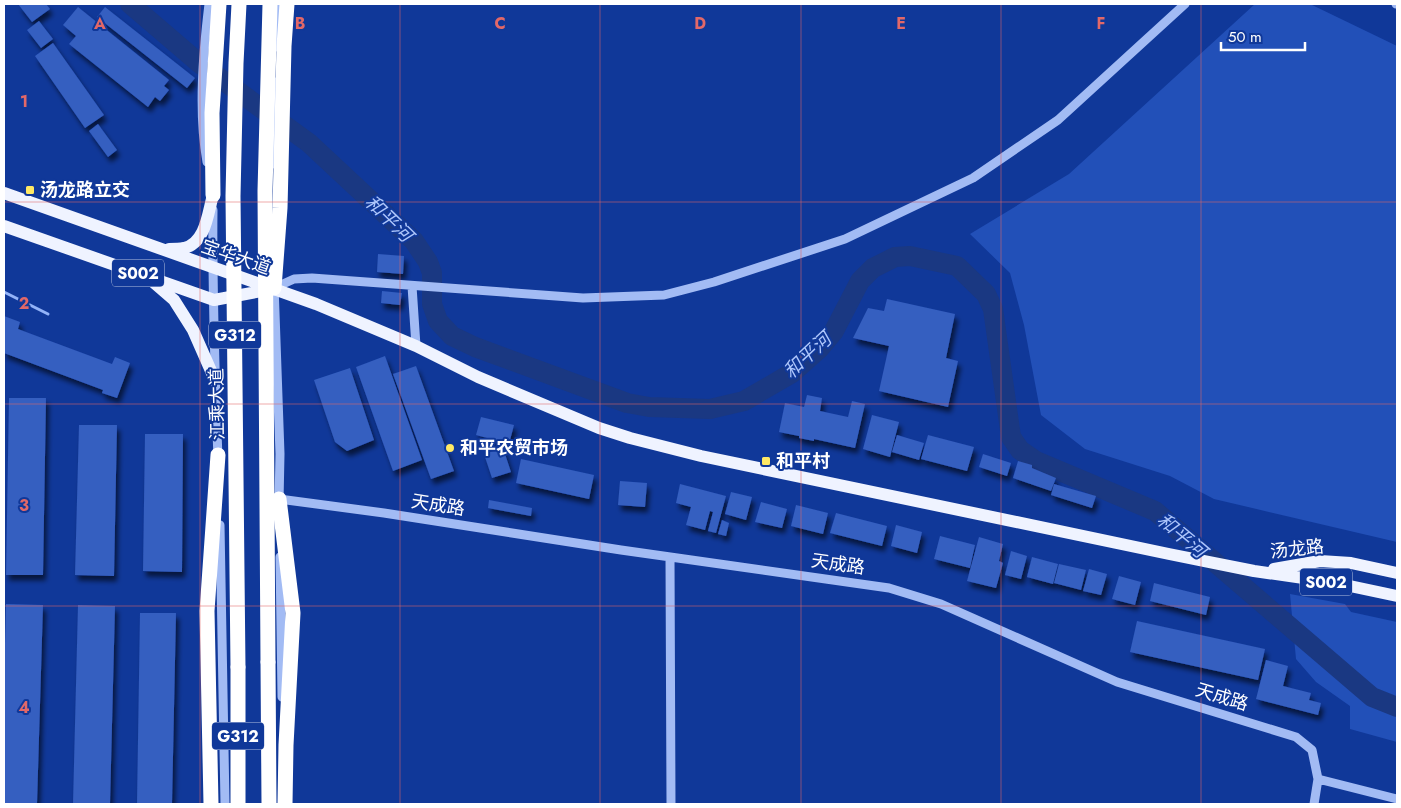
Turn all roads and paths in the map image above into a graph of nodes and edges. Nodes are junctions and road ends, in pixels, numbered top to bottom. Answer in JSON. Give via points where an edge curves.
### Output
{"nodes":[{"id":1,"x":209,"y":4,"type":"edge"},
{"id":2,"x":218,"y":4,"type":"edge"},
{"id":3,"x":225,"y":4,"type":"edge"},
{"id":4,"x":240,"y":4,"type":"edge"},
{"id":5,"x":270,"y":4,"type":"edge"},
{"id":6,"x":278,"y":4,"type":"edge"},
{"id":7,"x":287,"y":4,"type":"edge"},
{"id":8,"x":1185,"y":4,"type":"edge"},
{"id":9,"x":278,"y":141,"type":"junction"},
{"id":10,"x":4,"y":193,"type":"edge"},
{"id":11,"x":213,"y":194,"type":"junction"},
{"id":12,"x":4,"y":226,"type":"edge"},
{"id":13,"x":163,"y":250,"type":"junction"},
{"id":14,"x":212,"y":267,"type":"junction"},
{"id":15,"x":149,"y":277,"type":"junction"},
{"id":16,"x":412,"y":286,"type":"junction"},
{"id":17,"x":274,"y":288,"type":"junction"},
{"id":18,"x":214,"y":300,"type":"junction"},
{"id":19,"x":416,"y":346,"type":"junction"},
{"id":20,"x":215,"y":380,"type":"junction"},
{"id":21,"x":218,"y":455,"type":"junction"},
{"id":22,"x":279,"y":499,"type":"junction"},
{"id":23,"x":670,"y":557,"type":"junction"},
{"id":24,"x":1254,"y":571,"type":"junction"},
{"id":25,"x":1397,"y":573,"type":"edge"},
{"id":26,"x":1397,"y":596,"type":"edge"},
{"id":27,"x":1318,"y":779,"type":"junction"},
{"id":28,"x":1397,"y":799,"type":"edge"},
{"id":29,"x":210,"y":804,"type":"edge"},
{"id":30,"x":225,"y":804,"type":"edge"},
{"id":31,"x":238,"y":804,"type":"edge"},
{"id":32,"x":269,"y":804,"type":"edge"},
{"id":33,"x":284,"y":804,"type":"edge"},
{"id":34,"x":672,"y":804,"type":"edge"},
{"id":35,"x":1314,"y":804,"type":"edge"}],
"edges":[{"from":1,"to":11,"type":"street","via":[[203,140]]},
{"from":2,"to":11,"type":"highway","via":[[212,113]]},
{"from":3,"to":11,"type":"street"},
{"from":4,"to":31,"type":"highway","name":"江乘大道","number":"G312","bridge":true,"via":[[234,196]]},
{"from":5,"to":32,"type":"highway","number":"G312","bridge":true,"via":[[266,192]]},
{"from":6,"to":9,"type":"street"},
{"from":7,"to":9,"type":"highway"},
{"from":8,"to":16,"type":"street","via":[[1058,120],[973,178],[845,239],[664,295],[583,298]]},
{"from":9,"to":17,"type":"highway"},
{"from":10,"to":13,"type":"main road","name":"宝华大道"},
{"from":11,"to":13,"type":"main road","via":[[203,232],[196,242],[186,248]]},
{"from":11,"to":14,"type":"street"},
{"from":12,"to":15,"type":"main road","number":"S002"},
{"from":13,"to":14,"type":"main road","name":"宝华大道"},
{"from":14,"to":17,"type":"main road","name":"宝华大道"},
{"from":14,"to":18,"type":"street"},
{"from":15,"to":18,"type":"main road","number":"S002"},
{"from":15,"to":20,"type":"main road","via":[[174,300],[193,330]]},
{"from":16,"to":17,"type":"street","via":[[312,278],[294,279]]},
{"from":16,"to":19,"type":"street"},
{"from":17,"to":18,"type":"main road","name":"宝华大道"},
{"from":17,"to":19,"type":"main road"},
{"from":17,"to":22,"type":"street"},
{"from":18,"to":20,"type":"street"},
{"from":19,"to":24,"type":"main road","via":[[478,377],[599,428],[653,445]]},
{"from":20,"to":21,"type":"street"},
{"from":21,"to":29,"type":"highway","via":[[208,611]]},
{"from":21,"to":30,"type":"street"},
{"from":22,"to":23,"type":"street","name":"天成路"},
{"from":22,"to":33,"type":"street"},
{"from":22,"to":33,"type":"highway","via":[[293,613]]},
{"from":23,"to":27,"type":"street","name":"天成路","via":[[888,588],[940,604],[1117,682],[1296,736],[1312,750]]},
{"from":23,"to":34,"type":"street"},
{"from":24,"to":25,"type":"main road","name":"汤龙路","via":[[1320,561],[1351,563]]},
{"from":24,"to":26,"type":"main road","name":"汤龙路","number":"S002","via":[[1332,582]]},
{"from":27,"to":28,"type":"street"},
{"from":27,"to":35,"type":"street","name":"天成路"}]}
